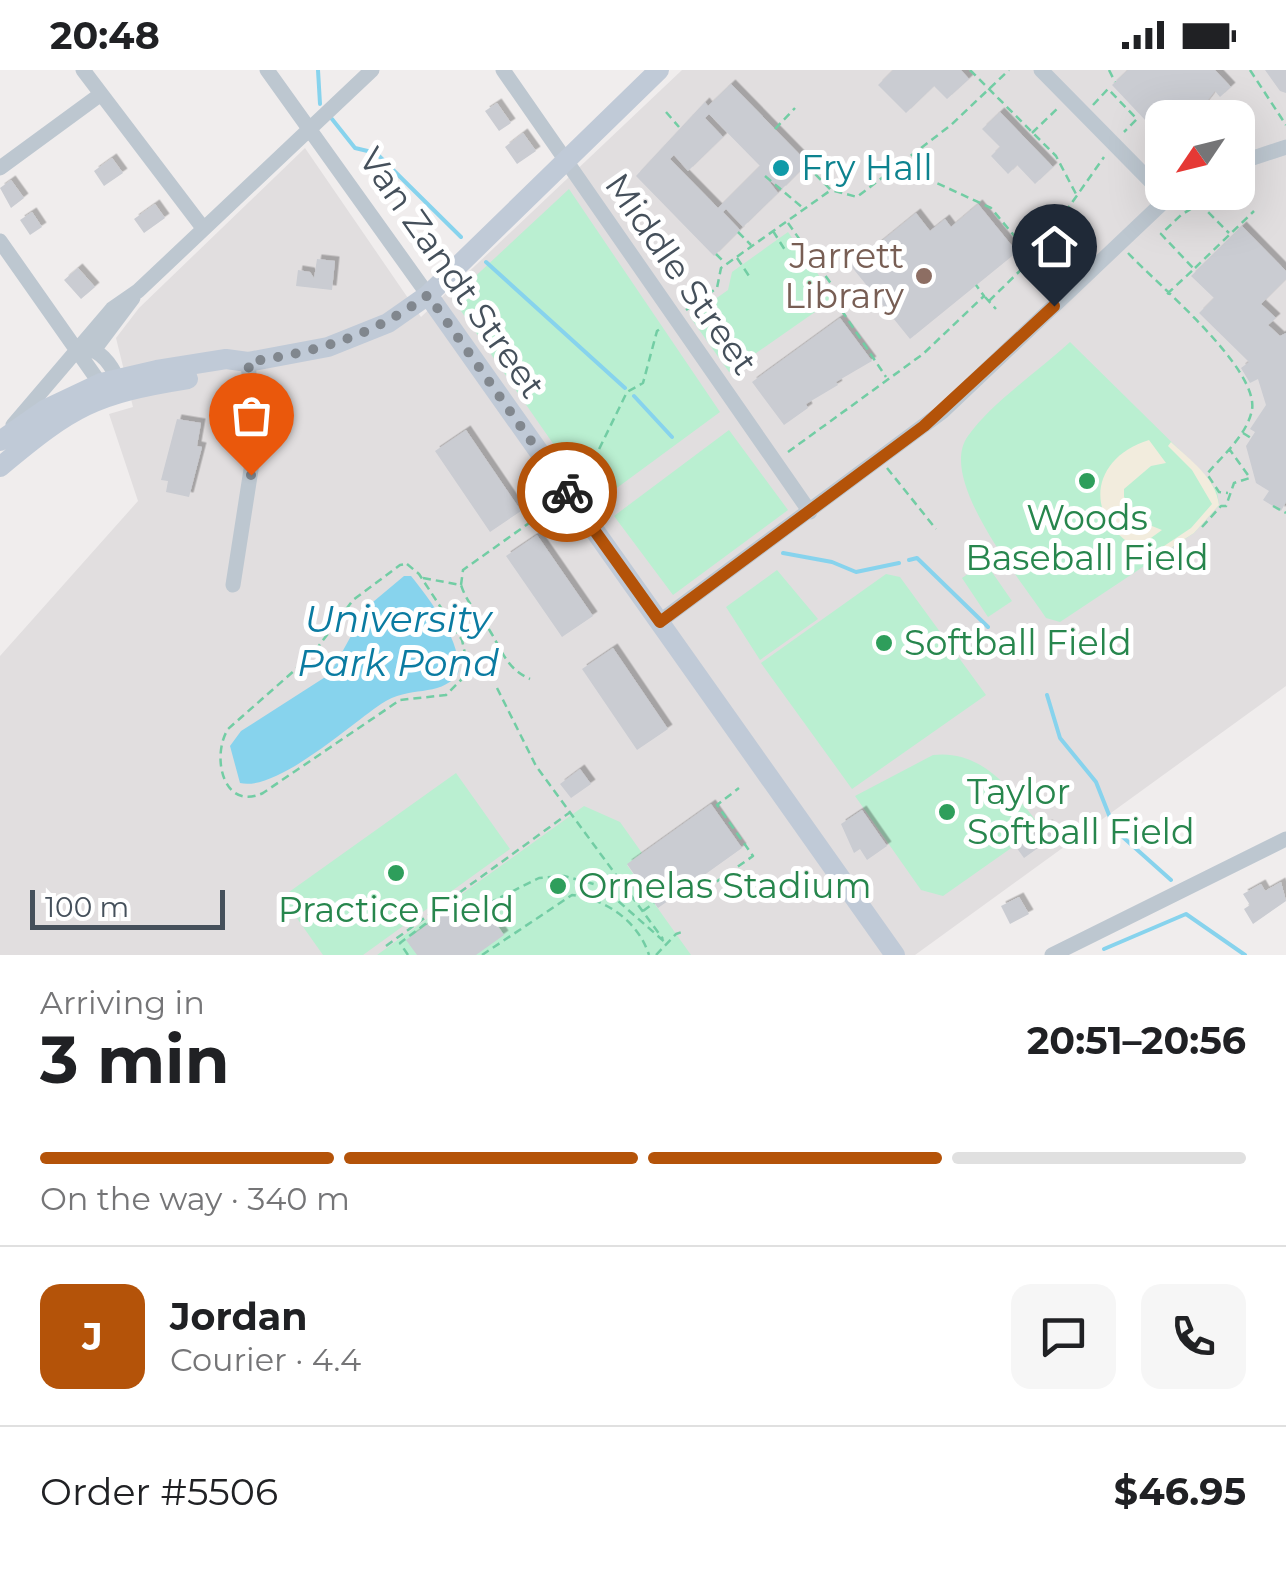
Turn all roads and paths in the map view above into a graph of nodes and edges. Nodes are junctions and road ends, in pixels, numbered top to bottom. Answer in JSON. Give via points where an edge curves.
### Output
{"nodes":[{"id":1,"x":83,"y":70,"type":"edge"},
{"id":2,"x":267,"y":70,"type":"edge"},
{"id":3,"x":372,"y":70,"type":"edge"},
{"id":4,"x":503,"y":70,"type":"edge"},
{"id":5,"x":660,"y":70,"type":"edge"},
{"id":6,"x":970,"y":70,"type":"edge"},
{"id":7,"x":1008,"y":70,"type":"edge"},
{"id":8,"x":1041,"y":70,"type":"edge"},
{"id":9,"x":1109,"y":70,"type":"edge"},
{"id":10,"x":1250,"y":70,"type":"edge"},
{"id":11,"x":1115,"y":82,"type":"dead end"},
{"id":12,"x":990,"y":90,"type":"junction"},
{"id":13,"x":101,"y":94,"type":"junction"},
{"id":14,"x":1092,"y":106,"type":"dead end"},
{"id":15,"x":796,"y":108,"type":"dead end"},
{"id":16,"x":1058,"y":108,"type":"dead end"},
{"id":17,"x":666,"y":112,"type":"dead end"},
{"id":18,"x":1284,"y":119,"type":"edge"},
{"id":19,"x":1286,"y":126,"type":"edge"},
{"id":20,"x":308,"y":127,"type":"junction"},
{"id":21,"x":680,"y":127,"type":"dead end"},
{"id":22,"x":775,"y":129,"type":"dead end"},
{"id":23,"x":1031,"y":134,"type":"junction"},
{"id":24,"x":1122,"y":136,"type":"dead end"},
{"id":25,"x":1286,"y":146,"type":"edge"},
{"id":26,"x":1104,"y":157,"type":"dead end"},
{"id":27,"x":1255,"y":157,"type":"edge"},
{"id":28,"x":566,"y":162,"type":"junction"},
{"id":29,"x":806,"y":165,"type":"dead end"},
{"id":30,"x":899,"y":166,"type":"junction"},
{"id":31,"x":0,"y":168,"type":"edge"},
{"id":32,"x":1145,"y":171,"type":"edge"},
{"id":33,"x":765,"y":176,"type":"dead end"},
{"id":34,"x":1077,"y":195,"type":"junction"},
{"id":35,"x":804,"y":209,"type":"dead end"},
{"id":36,"x":1154,"y":210,"type":"edge"},
{"id":37,"x":1190,"y":210,"type":"edge"},
{"id":38,"x":1206,"y":210,"type":"edge"},
{"id":39,"x":1254,"y":212,"type":"dead end"},
{"id":40,"x":787,"y":222,"type":"dead end"},
{"id":41,"x":203,"y":228,"type":"junction"},
{"id":42,"x":772,"y":231,"type":"dead end"},
{"id":43,"x":738,"y":232,"type":"dead end"},
{"id":44,"x":1230,"y":234,"type":"junction"},
{"id":45,"x":0,"y":241,"type":"edge"},
{"id":46,"x":1119,"y":244,"type":"junction"},
{"id":47,"x":752,"y":246,"type":"dead end"},
{"id":48,"x":785,"y":250,"type":"dead end"},
{"id":49,"x":716,"y":254,"type":"dead end"},
{"id":50,"x":736,"y":257,"type":"dead end"},
{"id":51,"x":1032,"y":258,"type":"junction"},
{"id":52,"x":726,"y":264,"type":"dead end"},
{"id":53,"x":1194,"y":269,"type":"junction"},
{"id":54,"x":749,"y":276,"type":"dead end"},
{"id":55,"x":976,"y":286,"type":"dead end"},
{"id":56,"x":1167,"y":294,"type":"junction"},
{"id":57,"x":428,"y":295,"type":"junction"},
{"id":58,"x":984,"y":296,"type":"junction"},
{"id":59,"x":989,"y":302,"type":"junction"},
{"id":60,"x":996,"y":309,"type":"dead end"},
{"id":61,"x":1202,"y":316,"type":"dead end"},
{"id":62,"x":1195,"y":322,"type":"junction"},
{"id":63,"x":86,"y":349,"type":"junction"},
{"id":64,"x":248,"y":362,"type":"junction"},
{"id":65,"x":887,"y":378,"type":"junction"},
{"id":66,"x":112,"y":386,"type":"junction"},
{"id":67,"x":1242,"y":432,"type":"junction"},
{"id":68,"x":2,"y":438,"type":"edge"},
{"id":69,"x":1251,"y":438,"type":"dead end"},
{"id":70,"x":1228,"y":449,"type":"junction"},
{"id":71,"x":880,"y":460,"type":"junction"},
{"id":72,"x":775,"y":462,"type":"junction"},
{"id":73,"x":0,"y":467,"type":"edge"},
{"id":74,"x":1228,"y":494,"type":"junction"},
{"id":75,"x":569,"y":495,"type":"junction"},
{"id":76,"x":1273,"y":506,"type":"dead end"},
{"id":77,"x":810,"y":512,"type":"junction"},
{"id":78,"x":1286,"y":513,"type":"edge"},
{"id":79,"x":1202,"y":527,"type":"dead end"},
{"id":80,"x":936,"y":529,"type":"dead end"},
{"id":81,"x":422,"y":578,"type":"junction"},
{"id":82,"x":233,"y":585,"type":"dead end"},
{"id":83,"x":460,"y":585,"type":"junction"},
{"id":84,"x":660,"y":622,"type":"junction"},
{"id":85,"x":530,"y":679,"type":"dead end"},
{"id":86,"x":497,"y":688,"type":"dead end"},
{"id":87,"x":739,"y":788,"type":"dead end"},
{"id":88,"x":570,"y":812,"type":"junction"},
{"id":89,"x":1286,"y":840,"type":"edge"},
{"id":90,"x":706,"y":889,"type":"dead end"},
{"id":91,"x":654,"y":903,"type":"dead end"},
{"id":92,"x":643,"y":911,"type":"junction"},
{"id":93,"x":636,"y":916,"type":"junction"},
{"id":94,"x":627,"y":922,"type":"junction"},
{"id":95,"x":685,"y":930,"type":"dead end"},
{"id":96,"x":1084,"y":939,"type":"junction"},
{"id":97,"x":666,"y":944,"type":"junction"},
{"id":98,"x":386,"y":946,"type":"dead end"},
{"id":99,"x":408,"y":955,"type":"edge"},
{"id":100,"x":482,"y":955,"type":"edge"},
{"id":101,"x":648,"y":955,"type":"edge"},
{"id":102,"x":656,"y":955,"type":"edge"},
{"id":103,"x":895,"y":955,"type":"edge"},
{"id":104,"x":1052,"y":955,"type":"edge"},
{"id":105,"x":1095,"y":955,"type":"edge"}],
"edges":[{"from":1,"to":13,"type":"street"},
{"from":2,"to":20,"type":"street","name":"Van Zandt Street"},
{"from":3,"to":20,"type":"street"},
{"from":4,"to":28,"type":"street","name":"Middle Street"},
{"from":5,"to":28,"type":"main road"},
{"from":6,"to":12,"type":"path"},
{"from":7,"to":12,"type":"path"},
{"from":8,"to":32,"type":"street"},
{"from":9,"to":11,"type":"path"},
{"from":10,"to":18,"type":"path"},
{"from":12,"to":23,"type":"path"},
{"from":12,"to":30,"type":"path"},
{"from":13,"to":31,"type":"street"},
{"from":13,"to":41,"type":"street"},
{"from":14,"to":24,"type":"path","via":[[1108,89],[1138,119]]},
{"from":15,"to":22,"type":"path"},
{"from":16,"to":23,"type":"path"},
{"from":17,"to":21,"type":"path"},
{"from":18,"to":19,"type":"path"},
{"from":20,"to":41,"type":"street"},
{"from":20,"to":57,"type":"street","name":"Van Zandt Street"},
{"from":23,"to":34,"type":"path","via":[[1056,156]]},
{"from":25,"to":27,"type":"street"},
{"from":26,"to":34,"type":"path"},
{"from":28,"to":57,"type":"main road"},
{"from":28,"to":72,"type":"street","name":"Middle Street"},
{"from":29,"to":30,"type":"path","via":[[831,190],[857,197]]},
{"from":30,"to":51,"type":"path","via":[[991,208]]},
{"from":33,"to":35,"type":"path"},
{"from":34,"to":51,"type":"path"},
{"from":36,"to":46,"type":"street"},
{"from":37,"to":53,"type":"path","via":[[1160,234]]},
{"from":38,"to":44,"type":"path"},
{"from":39,"to":44,"type":"path"},
{"from":40,"to":65,"type":"path"},
{"from":41,"to":63,"type":"street"},
{"from":42,"to":48,"type":"path"},
{"from":43,"to":47,"type":"path"},
{"from":44,"to":53,"type":"path"},
{"from":45,"to":63,"type":"street"},
{"from":46,"to":56,"type":"path"},
{"from":46,"to":71,"type":"street","via":[[952,404]]},
{"from":49,"to":52,"type":"path"},
{"from":50,"to":54,"type":"path"},
{"from":51,"to":59,"type":"path"},
{"from":53,"to":56,"type":"path"},
{"from":55,"to":58,"type":"path"},
{"from":56,"to":62,"type":"path"},
{"from":57,"to":64,"type":"main road","via":[[343,343]]},
{"from":57,"to":75,"type":"main road","name":"Van Zandt Street"},
{"from":58,"to":59,"type":"path"},
{"from":58,"to":65,"type":"path"},
{"from":59,"to":60,"type":"path"},
{"from":61,"to":62,"type":"path"},
{"from":62,"to":67,"type":"path","via":[[1234,362],[1251,392]]},
{"from":63,"to":66,"type":"street"},
{"from":63,"to":68,"type":"street"},
{"from":64,"to":66,"type":"main road","via":[[226,359]]},
{"from":64,"to":82,"type":"street","via":[[255,444]]},
{"from":65,"to":72,"type":"path"},
{"from":66,"to":68,"type":"main road","via":[[61,400]]},
{"from":66,"to":73,"type":"main road"},
{"from":67,"to":69,"type":"path"},
{"from":67,"to":70,"type":"path"},
{"from":70,"to":74,"type":"path","via":[[1206,474]]},
{"from":70,"to":74,"type":"path","via":[[1250,478],[1234,483]]},
{"from":71,"to":77,"type":"street"},
{"from":71,"to":80,"type":"path"},
{"from":72,"to":77,"type":"street","name":"Middle Street"},
{"from":74,"to":79,"type":"path","via":[[1226,506]]},
{"from":75,"to":83,"type":"path","via":[[463,570]]},
{"from":75,"to":84,"type":"main road","name":"Van Zandt Street"},
{"from":76,"to":78,"type":"path"},
{"from":77,"to":84,"type":"street"},
{"from":81,"to":81,"type":"path","via":[[462,640],[467,663],[461,680],[446,694],[400,700],[264,794],[237,795],[219,763],[228,729],[312,654],[366,588],[400,565]]},
{"from":81,"to":83,"type":"path"},
{"from":83,"to":85,"type":"path","via":[[497,650]]},
{"from":84,"to":103,"type":"main road","name":"Van Zandt Street"},
{"from":86,"to":88,"type":"path","via":[[536,766]]},
{"from":87,"to":90,"type":"path","via":[[716,805],[753,856]]},
{"from":88,"to":92,"type":"path"},
{"from":88,"to":98,"type":"path"},
{"from":89,"to":96,"type":"street"},
{"from":91,"to":92,"type":"path"},
{"from":92,"to":93,"type":"path"},
{"from":92,"to":97,"type":"path"},
{"from":93,"to":94,"type":"path"},
{"from":93,"to":97,"type":"path"},
{"from":93,"to":99,"type":"path","via":[[587,879],[546,876],[484,905],[453,903],[400,943]]},
{"from":94,"to":100,"type":"path","via":[[610,906],[566,896]]},
{"from":94,"to":101,"type":"path"},
{"from":95,"to":97,"type":"path"},
{"from":96,"to":104,"type":"street"},
{"from":96,"to":105,"type":"street"},
{"from":97,"to":102,"type":"path"}]}
